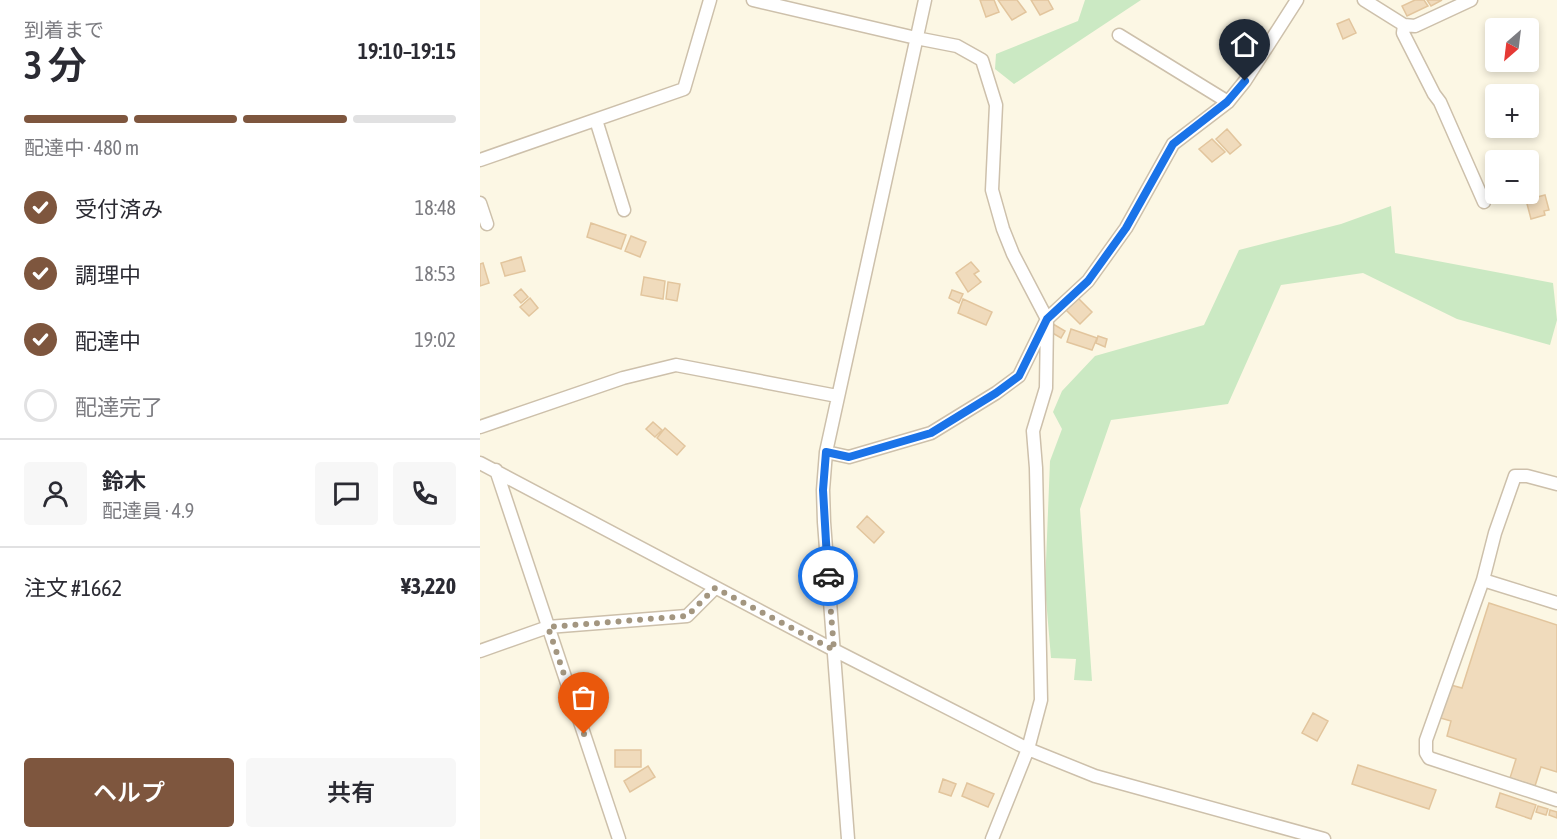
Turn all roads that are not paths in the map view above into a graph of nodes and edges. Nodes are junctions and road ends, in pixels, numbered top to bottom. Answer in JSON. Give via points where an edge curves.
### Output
{"nodes":[{"id":1,"x":710,"y":0,"type":"edge"},
{"id":2,"x":753,"y":0,"type":"edge"},
{"id":3,"x":925,"y":0,"type":"edge"},
{"id":4,"x":1297,"y":0,"type":"edge"},
{"id":5,"x":1364,"y":0,"type":"edge"},
{"id":6,"x":1471,"y":0,"type":"edge"},
{"id":7,"x":1404,"y":25,"type":"junction"},
{"id":8,"x":1119,"y":35,"type":"dead end"},
{"id":9,"x":916,"y":38,"type":"junction"},
{"id":10,"x":1227,"y":102,"type":"junction"},
{"id":11,"x":596,"y":120,"type":"junction"},
{"id":12,"x":480,"y":160,"type":"edge"},
{"id":13,"x":1484,"y":202,"type":"dead end"},
{"id":14,"x":480,"y":203,"type":"edge"},
{"id":15,"x":624,"y":210,"type":"dead end"},
{"id":16,"x":487,"y":224,"type":"dead end"},
{"id":17,"x":1047,"y":319,"type":"junction"},
{"id":18,"x":837,"y":396,"type":"junction"},
{"id":19,"x":480,"y":427,"type":"edge"},
{"id":20,"x":826,"y":452,"type":"junction"},
{"id":21,"x":480,"y":463,"type":"edge"},
{"id":22,"x":496,"y":470,"type":"junction"},
{"id":23,"x":1557,"y":484,"type":"edge"},
{"id":24,"x":1482,"y":580,"type":"junction"},
{"id":25,"x":715,"y":588,"type":"junction"},
{"id":26,"x":1557,"y":603,"type":"edge"},
{"id":27,"x":548,"y":627,"type":"junction"},
{"id":28,"x":834,"y":650,"type":"junction"},
{"id":29,"x":480,"y":651,"type":"edge"},
{"id":30,"x":1028,"y":749,"type":"junction"},
{"id":31,"x":1557,"y":800,"type":"edge"},
{"id":32,"x":619,"y":839,"type":"edge"},
{"id":33,"x":848,"y":839,"type":"edge"},
{"id":34,"x":992,"y":839,"type":"edge"},
{"id":35,"x":1324,"y":839,"type":"edge"}],
"edges":[{"from":1,"to":11,"type":"street","via":[[684,89]]},
{"from":2,"to":9,"type":"street"},
{"from":3,"to":9,"type":"street"},
{"from":4,"to":10,"type":"street"},
{"from":5,"to":7,"type":"street"},
{"from":6,"to":7,"type":"street","via":[[1415,26]]},
{"from":7,"to":13,"type":"street","via":[[1403,33],[1440,102]]},
{"from":8,"to":10,"type":"street"},
{"from":9,"to":17,"type":"street","via":[[957,46],[982,60],[996,105],[993,190],[1013,254]]},
{"from":9,"to":18,"type":"street"},
{"from":10,"to":17,"type":"street","via":[[1173,144],[1126,228],[1088,281]]},
{"from":11,"to":12,"type":"street"},
{"from":11,"to":15,"type":"street"},
{"from":14,"to":16,"type":"street"},
{"from":17,"to":20,"type":"street","via":[[1019,376],[931,433],[849,457]]},
{"from":17,"to":30,"type":"street","via":[[1046,388],[1033,431],[1041,700]]},
{"from":18,"to":19,"type":"street","via":[[676,365],[623,378]]},
{"from":18,"to":20,"type":"street"},
{"from":20,"to":28,"type":"street","via":[[823,490]]},
{"from":21,"to":22,"type":"street"},
{"from":22,"to":25,"type":"street"},
{"from":22,"to":27,"type":"street"},
{"from":23,"to":24,"type":"street","via":[[1515,476]]},
{"from":24,"to":26,"type":"street"},
{"from":24,"to":31,"type":"street","via":[[1426,740],[1426,753],[1429,758]]},
{"from":25,"to":27,"type":"street","via":[[687,616]]},
{"from":25,"to":28,"type":"street"},
{"from":27,"to":29,"type":"street"},
{"from":27,"to":32,"type":"street"},
{"from":28,"to":30,"type":"street"},
{"from":28,"to":33,"type":"street"},
{"from":30,"to":34,"type":"street"},
{"from":30,"to":35,"type":"street","via":[[1095,776]]}]}
